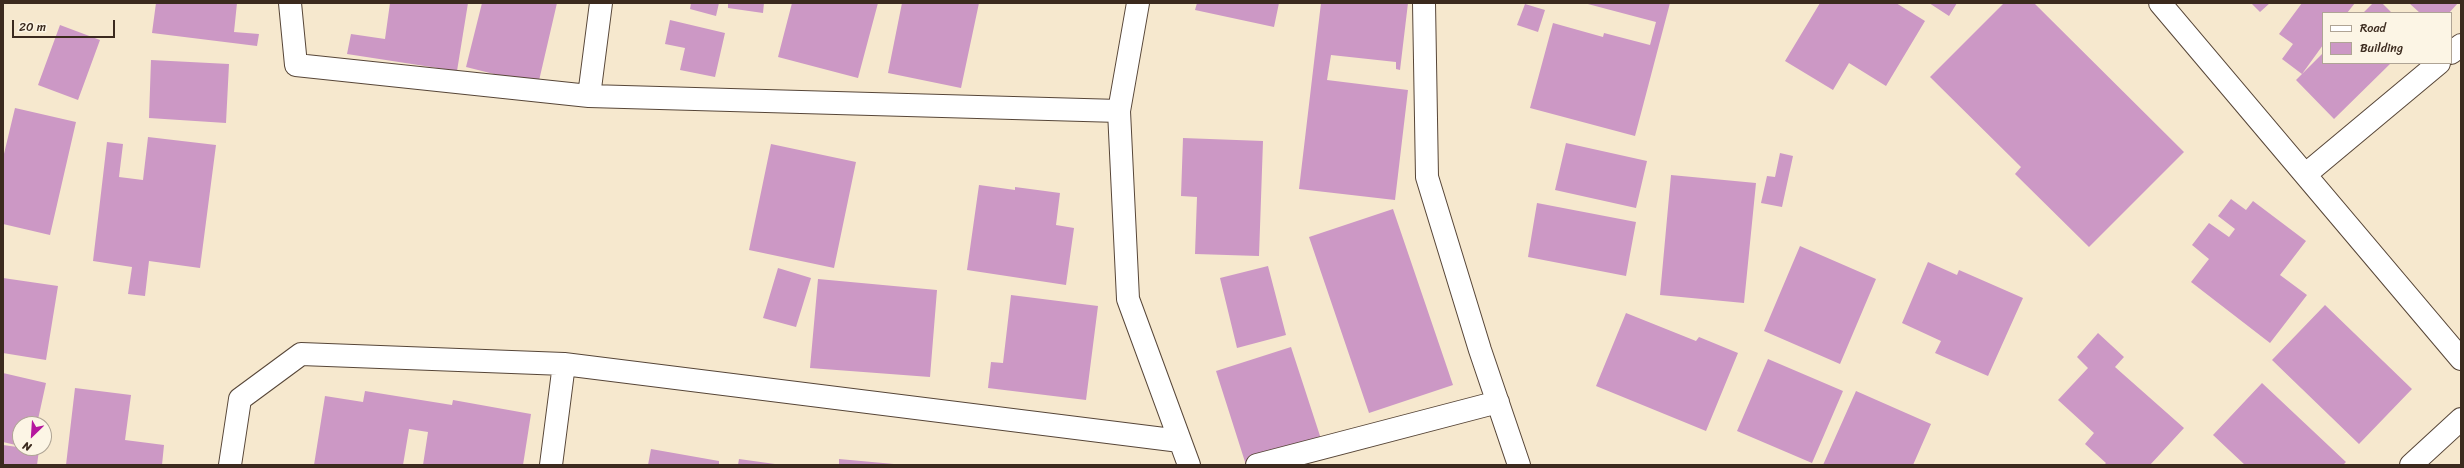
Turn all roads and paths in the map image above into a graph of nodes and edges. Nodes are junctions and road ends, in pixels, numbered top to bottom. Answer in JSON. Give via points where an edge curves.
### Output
{"nodes":[{"id":1,"x":290,"y":3,"type":"edge"},
{"id":2,"x":601,"y":3,"type":"edge"},
{"id":3,"x":1138,"y":3,"type":"edge"},
{"id":4,"x":1424,"y":3,"type":"edge"},
{"id":5,"x":2160,"y":3,"type":"edge"},
{"id":6,"x":2461,"y":45,"type":"edge"},
{"id":7,"x":2452,"y":52,"type":"edge"},
{"id":8,"x":2438,"y":64,"type":"edge"},
{"id":9,"x":589,"y":96,"type":"junction"},
{"id":10,"x":1118,"y":111,"type":"junction"},
{"id":11,"x":2306,"y":174,"type":"junction"},
{"id":12,"x":2461,"y":359,"type":"edge"},
{"id":13,"x":564,"y":364,"type":"junction"},
{"id":14,"x":1498,"y":402,"type":"junction"},
{"id":15,"x":2461,"y":419,"type":"edge"},
{"id":16,"x":1180,"y":441,"type":"junction"},
{"id":17,"x":230,"y":465,"type":"edge"},
{"id":18,"x":551,"y":465,"type":"edge"},
{"id":19,"x":1189,"y":465,"type":"edge"},
{"id":20,"x":1257,"y":465,"type":"edge"},
{"id":21,"x":1519,"y":465,"type":"edge"},
{"id":22,"x":2411,"y":465,"type":"edge"}],
"edges":[{"from":1,"to":9,"type":"street","via":[[296,65]]},
{"from":2,"to":9,"type":"street"},
{"from":3,"to":10,"type":"street"},
{"from":4,"to":14,"type":"street","via":[[1427,177]]},
{"from":5,"to":11,"type":"street"},
{"from":6,"to":7,"type":"street"},
{"from":8,"to":11,"type":"street"},
{"from":9,"to":10,"type":"street"},
{"from":10,"to":16,"type":"street","via":[[1128,299]]},
{"from":11,"to":12,"type":"street"},
{"from":13,"to":16,"type":"street"},
{"from":13,"to":17,"type":"street","via":[[301,354],[240,399]]},
{"from":13,"to":18,"type":"street"},
{"from":14,"to":20,"type":"street"},
{"from":14,"to":21,"type":"street"},
{"from":15,"to":22,"type":"street"},
{"from":16,"to":19,"type":"street"}]}
